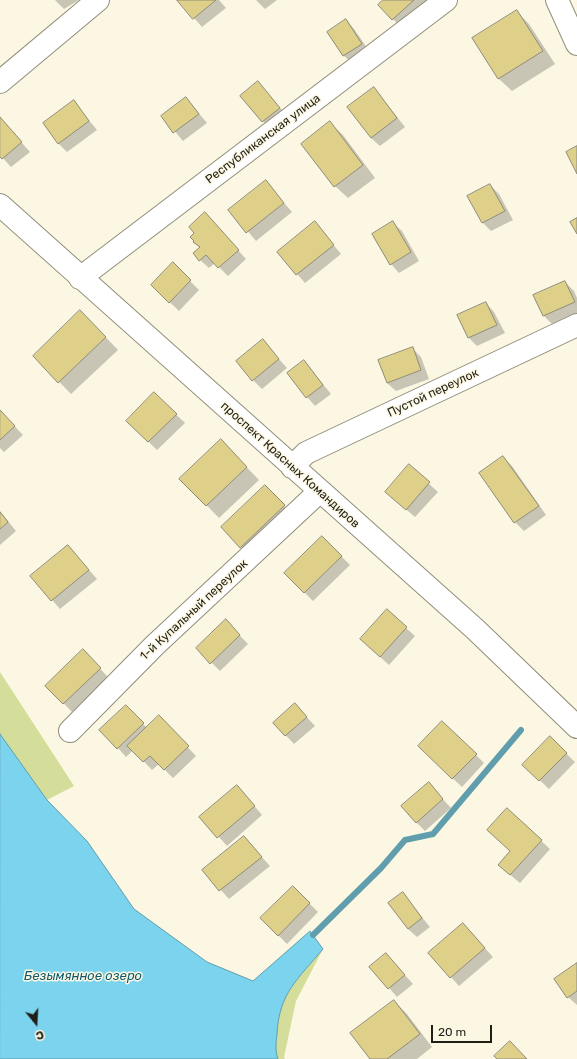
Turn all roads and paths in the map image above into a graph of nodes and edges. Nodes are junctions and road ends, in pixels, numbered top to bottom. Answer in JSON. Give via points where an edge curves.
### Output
{"nodes":[{"id":1,"x":98,"y":0,"type":"edge"},
{"id":2,"x":446,"y":0,"type":"edge"},
{"id":3,"x":557,"y":0,"type":"edge"},
{"id":4,"x":577,"y":44,"type":"edge"},
{"id":5,"x":0,"y":82,"type":"edge"},
{"id":6,"x":1,"y":208,"type":"edge"},
{"id":7,"x":80,"y":278,"type":"junction"},
{"id":8,"x":577,"y":325,"type":"edge"},
{"id":9,"x":292,"y":467,"type":"junction"},
{"id":10,"x":320,"y":491,"type":"junction"},
{"id":11,"x":577,"y":727,"type":"edge"},
{"id":12,"x":70,"y":731,"type":"dead end"}],
"edges":[{"from":1,"to":5,"type":"street"},
{"from":2,"to":7,"type":"street","name":"Республиканская улица"},
{"from":3,"to":4,"type":"street"},
{"from":6,"to":7,"type":"street","name":"проспект Красных Командиров"},
{"from":7,"to":9,"type":"street","name":"проспект Красных Командиров"},
{"from":8,"to":9,"type":"street","name":"Пустой переулок","via":[[306,453]]},
{"from":9,"to":10,"type":"street","name":"проспект Красных Командиров"},
{"from":10,"to":11,"type":"street","name":"проспект Красных Командиров","via":[[475,629]]},
{"from":10,"to":12,"type":"street","name":"1-й Купальный переулок","via":[[156,645]]}]}
